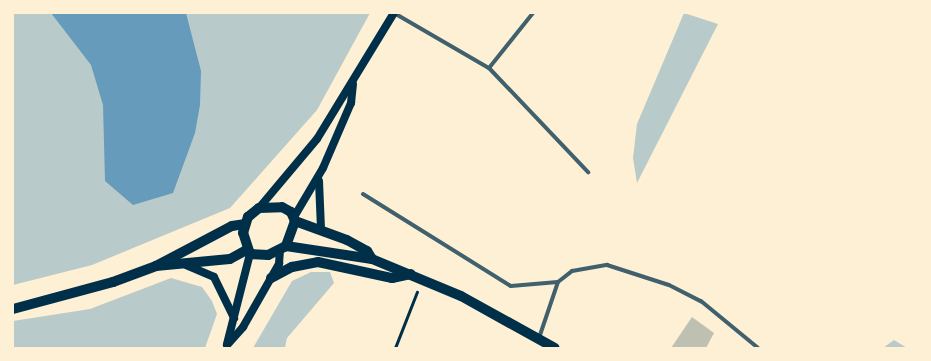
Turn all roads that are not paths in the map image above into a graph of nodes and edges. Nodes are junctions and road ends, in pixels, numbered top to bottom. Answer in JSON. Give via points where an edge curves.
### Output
{"nodes":[{"id":1,"x":394,"y":13,"type":"edge"},
{"id":2,"x":533,"y":13,"type":"edge"},
{"id":3,"x":489,"y":68,"type":"junction"},
{"id":4,"x":353,"y":83,"type":"junction"},
{"id":5,"x":588,"y":172,"type":"dead end"},
{"id":6,"x":319,"y":178,"type":"junction"},
{"id":7,"x":363,"y":194,"type":"dead end"},
{"id":8,"x":259,"y":208,"type":"junction"},
{"id":9,"x":294,"y":219,"type":"junction"},
{"id":10,"x":244,"y":224,"type":"junction"},
{"id":11,"x":321,"y":229,"type":"junction"},
{"id":12,"x":283,"y":248,"type":"junction"},
{"id":13,"x":248,"y":252,"type":"junction"},
{"id":14,"x":372,"y":259,"type":"junction"},
{"id":15,"x":183,"y":264,"type":"junction"},
{"id":16,"x":156,"y":266,"type":"junction"},
{"id":17,"x":411,"y":274,"type":"junction"},
{"id":18,"x":271,"y":278,"type":"junction"},
{"id":19,"x":558,"y":282,"type":"junction"},
{"id":20,"x":13,"y":309,"type":"edge"},
{"id":21,"x":234,"y":318,"type":"junction"},
{"id":22,"x":539,"y":338,"type":"junction"},
{"id":23,"x":226,"y":346,"type":"edge"},
{"id":24,"x":555,"y":348,"type":"edge"},
{"id":25,"x":652,"y":348,"type":"edge"},
{"id":26,"x":657,"y":348,"type":"edge"},
{"id":27,"x":758,"y":348,"type":"edge"}],
"edges":[{"from":1,"to":3,"type":"street"},
{"from":1,"to":4,"type":"main road"},
{"from":2,"to":3,"type":"street"},
{"from":3,"to":5,"type":"street"},
{"from":4,"to":6,"type":"main road","via":[[351,103]]},
{"from":4,"to":8,"type":"main road","via":[[307,152]]},
{"from":6,"to":9,"type":"main road"},
{"from":6,"to":11,"type":"main road"},
{"from":7,"to":19,"type":"street","via":[[511,286]]},
{"from":8,"to":9,"type":"main road","via":[[288,209]]},
{"from":8,"to":10,"type":"main road"},
{"from":9,"to":11,"type":"main road"},
{"from":9,"to":12,"type":"main road"},
{"from":10,"to":13,"type":"main road"},
{"from":10,"to":16,"type":"main road","via":[[232,226],[177,252]]},
{"from":11,"to":14,"type":"main road","via":[[367,251]]},
{"from":12,"to":13,"type":"main road","via":[[268,255]]},
{"from":12,"to":14,"type":"main road"},
{"from":12,"to":18,"type":"main road","via":[[279,264]]},
{"from":13,"to":15,"type":"main road","via":[[230,258]]},
{"from":13,"to":21,"type":"main road"},
{"from":14,"to":17,"type":"main road"},
{"from":15,"to":16,"type":"main road"},
{"from":15,"to":21,"type":"main road","via":[[214,277]]},
{"from":16,"to":20,"type":"main road","via":[[88,291]]},
{"from":17,"to":18,"type":"main road","via":[[392,278],[318,262],[292,267]]},
{"from":17,"to":22,"type":"main road"},
{"from":18,"to":23,"type":"main road","via":[[243,327]]},
{"from":19,"to":22,"type":"street"},
{"from":19,"to":27,"type":"street","via":[[572,271],[607,265],[669,285],[701,301]]},
{"from":21,"to":23,"type":"main road"},
{"from":22,"to":24,"type":"main road"},
{"from":25,"to":26,"type":"lane"}]}
